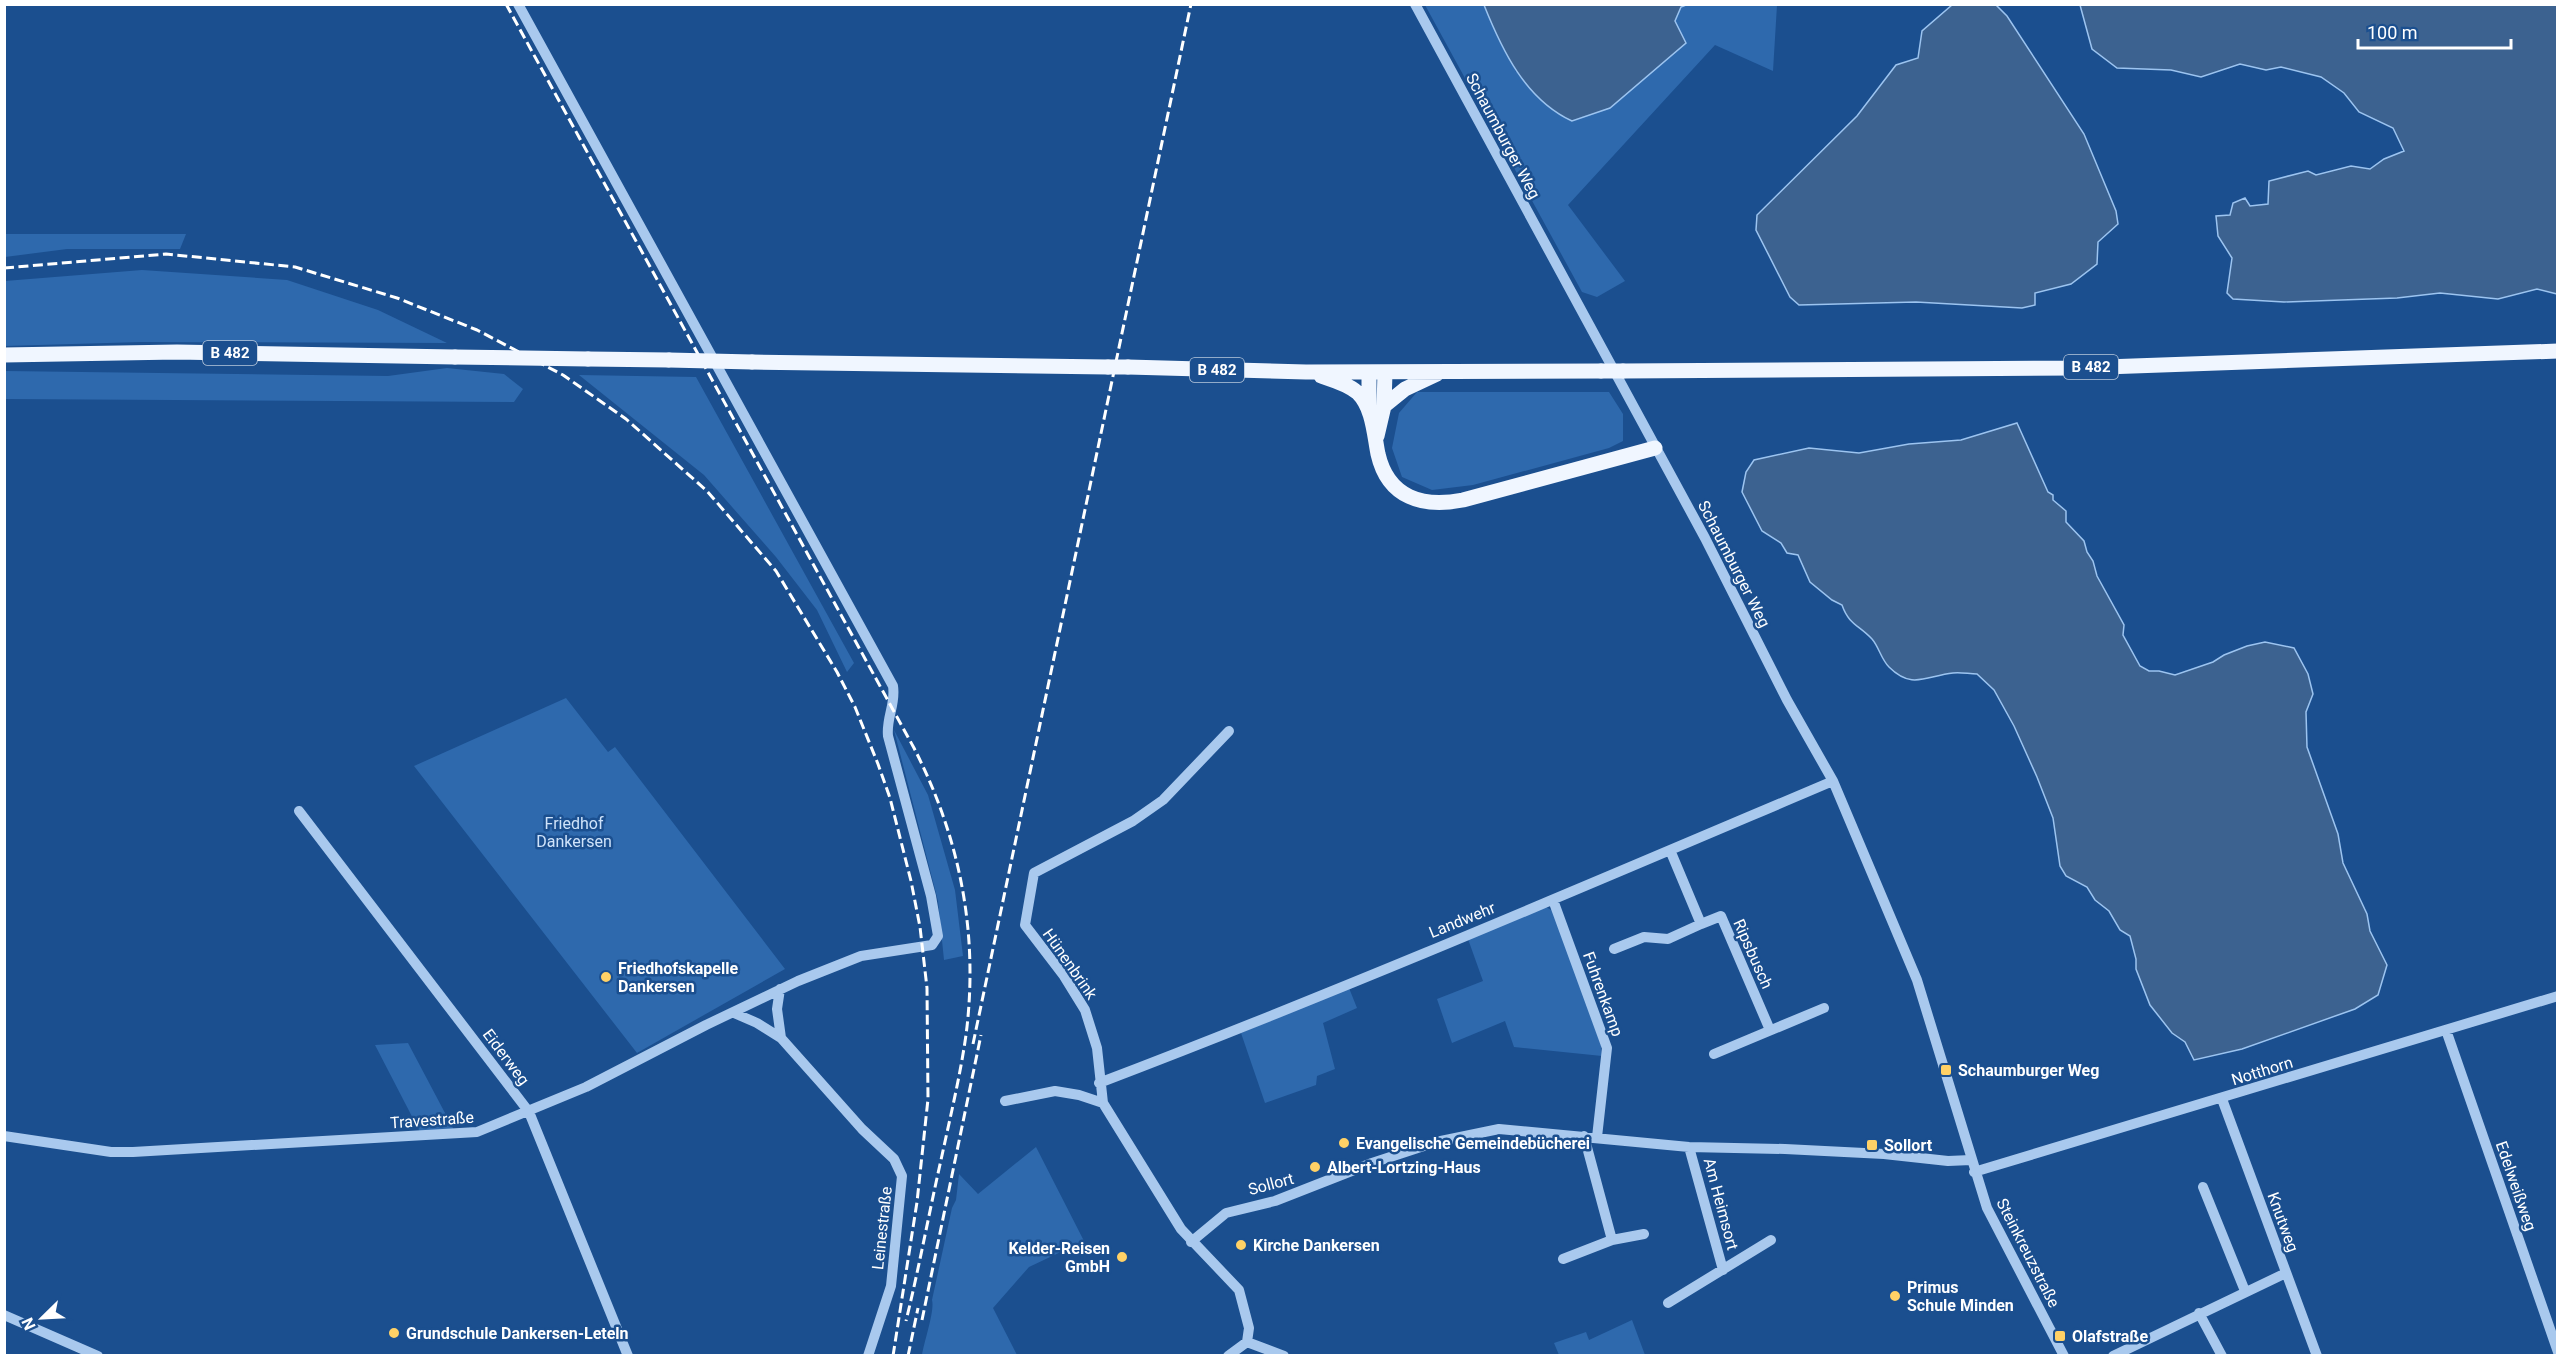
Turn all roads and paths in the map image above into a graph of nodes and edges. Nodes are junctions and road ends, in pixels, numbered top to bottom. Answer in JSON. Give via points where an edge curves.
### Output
{"nodes":[{"id":1,"x":518,"y":4,"type":"edge"},
{"id":2,"x":1415,"y":4,"type":"edge"},
{"id":3,"x":2558,"y":351,"type":"edge"},
{"id":4,"x":4,"y":355,"type":"edge"},
{"id":5,"x":1443,"y":371,"type":"junction"},
{"id":6,"x":1306,"y":372,"type":"junction"},
{"id":7,"x":1369,"y":372,"type":"junction"},
{"id":8,"x":1385,"y":372,"type":"junction"},
{"id":9,"x":1384,"y":406,"type":"junction"},
{"id":10,"x":1369,"y":416,"type":"junction"},
{"id":11,"x":1376,"y":442,"type":"junction"},
{"id":12,"x":1655,"y":447,"type":"junction"},
{"id":13,"x":1229,"y":731,"type":"dead end"},
{"id":14,"x":1833,"y":781,"type":"junction"},
{"id":15,"x":299,"y":811,"type":"dead end"},
{"id":16,"x":1670,"y":850,"type":"junction"},
{"id":17,"x":1552,"y":900,"type":"junction"},
{"id":18,"x":1701,"y":924,"type":"junction"},
{"id":19,"x":1614,"y":949,"type":"dead end"},
{"id":20,"x":780,"y":989,"type":"junction"},
{"id":21,"x":2558,"y":996,"type":"edge"},
{"id":22,"x":1824,"y":1008,"type":"dead end"},
{"id":23,"x":734,"y":1013,"type":"junction"},
{"id":24,"x":1770,"y":1030,"type":"junction"},
{"id":25,"x":2446,"y":1030,"type":"junction"},
{"id":26,"x":781,"y":1038,"type":"junction"},
{"id":27,"x":1714,"y":1054,"type":"dead end"},
{"id":28,"x":1099,"y":1083,"type":"junction"},
{"id":29,"x":2222,"y":1099,"type":"junction"},
{"id":30,"x":1005,"y":1101,"type":"dead end"},
{"id":31,"x":1103,"y":1103,"type":"junction"},
{"id":32,"x":529,"y":1112,"type":"junction"},
{"id":33,"x":4,"y":1136,"type":"edge"},
{"id":34,"x":1584,"y":1136,"type":"junction"},
{"id":35,"x":1597,"y":1137,"type":"junction"},
{"id":36,"x":1689,"y":1147,"type":"junction"},
{"id":37,"x":1971,"y":1160,"type":"junction"},
{"id":38,"x":1974,"y":1172,"type":"junction"},
{"id":39,"x":2203,"y":1187,"type":"dead end"},
{"id":40,"x":1644,"y":1234,"type":"dead end"},
{"id":41,"x":1612,"y":1240,"type":"junction"},
{"id":42,"x":1771,"y":1240,"type":"dead end"},
{"id":43,"x":1191,"y":1242,"type":"junction"},
{"id":44,"x":1563,"y":1259,"type":"dead end"},
{"id":45,"x":1723,"y":1270,"type":"junction"},
{"id":46,"x":2286,"y":1272,"type":"junction"},
{"id":47,"x":2246,"y":1291,"type":"junction"},
{"id":48,"x":1668,"y":1303,"type":"dead end"},
{"id":49,"x":2199,"y":1313,"type":"junction"},
{"id":50,"x":4,"y":1315,"type":"edge"},
{"id":51,"x":1247,"y":1342,"type":"junction"},
{"id":52,"x":2558,"y":1353,"type":"edge"},
{"id":53,"x":98,"y":1356,"type":"edge"},
{"id":54,"x":628,"y":1356,"type":"edge"},
{"id":55,"x":868,"y":1356,"type":"edge"},
{"id":56,"x":1228,"y":1356,"type":"edge"},
{"id":57,"x":1284,"y":1356,"type":"edge"},
{"id":58,"x":2064,"y":1356,"type":"edge"},
{"id":59,"x":2113,"y":1356,"type":"edge"},
{"id":60,"x":2222,"y":1356,"type":"edge"},
{"id":61,"x":2317,"y":1356,"type":"edge"}],
"edges":[{"from":1,"to":20,"type":"street","name":"Travestraße","via":[[893,686],[895,698],[889,714],[888,736],[938,936],[932,945],[861,956]]},
{"from":2,"to":12,"type":"street","name":"Schaumburger Weg"},
{"from":3,"to":5,"type":"main road","number":"B 482","bridge":true,"via":[[2077,368]]},
{"from":4,"to":6,"type":"main road","number":"B 482","bridge":true,"via":[[177,352]]},
{"from":5,"to":8,"type":"main road","number":"B 482"},
{"from":5,"to":9,"type":"main road","via":[[1405,389]]},
{"from":6,"to":7,"type":"main road","number":"B 482"},
{"from":6,"to":10,"type":"main road","via":[[1350,388],[1365,403]]},
{"from":7,"to":8,"type":"main road","number":"B 482"},
{"from":7,"to":10,"type":"main road"},
{"from":8,"to":9,"type":"main road"},
{"from":9,"to":11,"type":"main road"},
{"from":10,"to":11,"type":"main road"},
{"from":11,"to":12,"type":"main road","via":[[1384,472],[1396,488],[1414,499],[1443,504]]},
{"from":12,"to":14,"type":"street","name":"Schaumburger Weg"},
{"from":13,"to":28,"type":"street","name":"Hünenbrink","via":[[1163,800],[1133,821],[1034,873],[1024,925],[1085,1010],[1097,1048]]},
{"from":14,"to":16,"type":"street","name":"Landwehr"},
{"from":14,"to":37,"type":"street","name":"Schaumburger Weg","via":[[1917,980]]},
{"from":15,"to":32,"type":"street","name":"Eiderweg"},
{"from":16,"to":17,"type":"street","name":"Landwehr"},
{"from":16,"to":18,"type":"street"},
{"from":17,"to":28,"type":"street","name":"Landwehr"},
{"from":17,"to":35,"type":"street","name":"Fuhrenkamp","via":[[1607,1048]]},
{"from":18,"to":19,"type":"street","via":[[1668,939],[1644,937]]},
{"from":18,"to":24,"type":"street","name":"Ripsbusch","via":[[1721,916]]},
{"from":20,"to":23,"type":"street","name":"Travestraße"},
{"from":20,"to":26,"type":"street","via":[[777,1009]]},
{"from":21,"to":25,"type":"street","name":"Notthorn"},
{"from":22,"to":24,"type":"street"},
{"from":23,"to":26,"type":"street","name":"Leinestraße"},
{"from":23,"to":32,"type":"street","name":"Travestraße","via":[[586,1088]]},
{"from":24,"to":27,"type":"street"},
{"from":25,"to":29,"type":"street","name":"Notthorn"},
{"from":25,"to":52,"type":"street","name":"Edelweißweg"},
{"from":26,"to":55,"type":"street","name":"Leinestraße","via":[[862,1130],[894,1159],[902,1176],[891,1286]]},
{"from":28,"to":31,"type":"street","name":"Hünenbrink"},
{"from":29,"to":38,"type":"street","name":"Notthorn"},
{"from":29,"to":46,"type":"street","name":"Knutweg"},
{"from":30,"to":31,"type":"street","via":[[1055,1091]]},
{"from":31,"to":43,"type":"street","name":"Hünenbrink"},
{"from":32,"to":33,"type":"street","name":"Travestraße","via":[[477,1132],[133,1152]]},
{"from":32,"to":54,"type":"street","name":"Eiderweg"},
{"from":34,"to":35,"type":"street","name":"Sollort"},
{"from":34,"to":41,"type":"street"},
{"from":34,"to":43,"type":"street","name":"Sollort","via":[[1499,1129],[1436,1142],[1275,1202],[1226,1213]]},
{"from":35,"to":36,"type":"street","name":"Sollort"},
{"from":36,"to":37,"type":"street","name":"Sollort"},
{"from":36,"to":45,"type":"street","name":"Am Heimsort"},
{"from":37,"to":38,"type":"street","name":"Steinkreuzstraße"},
{"from":38,"to":58,"type":"street","name":"Steinkreuzstraße","via":[[1995,1225]]},
{"from":39,"to":47,"type":"street"},
{"from":40,"to":41,"type":"street"},
{"from":41,"to":44,"type":"street"},
{"from":42,"to":45,"type":"street","name":"Am Heimsort"},
{"from":43,"to":51,"type":"street","name":"Hünenbrink","via":[[1239,1290],[1249,1328]]},
{"from":45,"to":48,"type":"street","name":"Am Heimsort"},
{"from":46,"to":47,"type":"street"},
{"from":46,"to":61,"type":"street","name":"Knutweg"},
{"from":47,"to":49,"type":"street"},
{"from":49,"to":59,"type":"street"},
{"from":49,"to":60,"type":"street"},
{"from":50,"to":53,"type":"street"},
{"from":51,"to":56,"type":"street"},
{"from":51,"to":57,"type":"street"}]}
